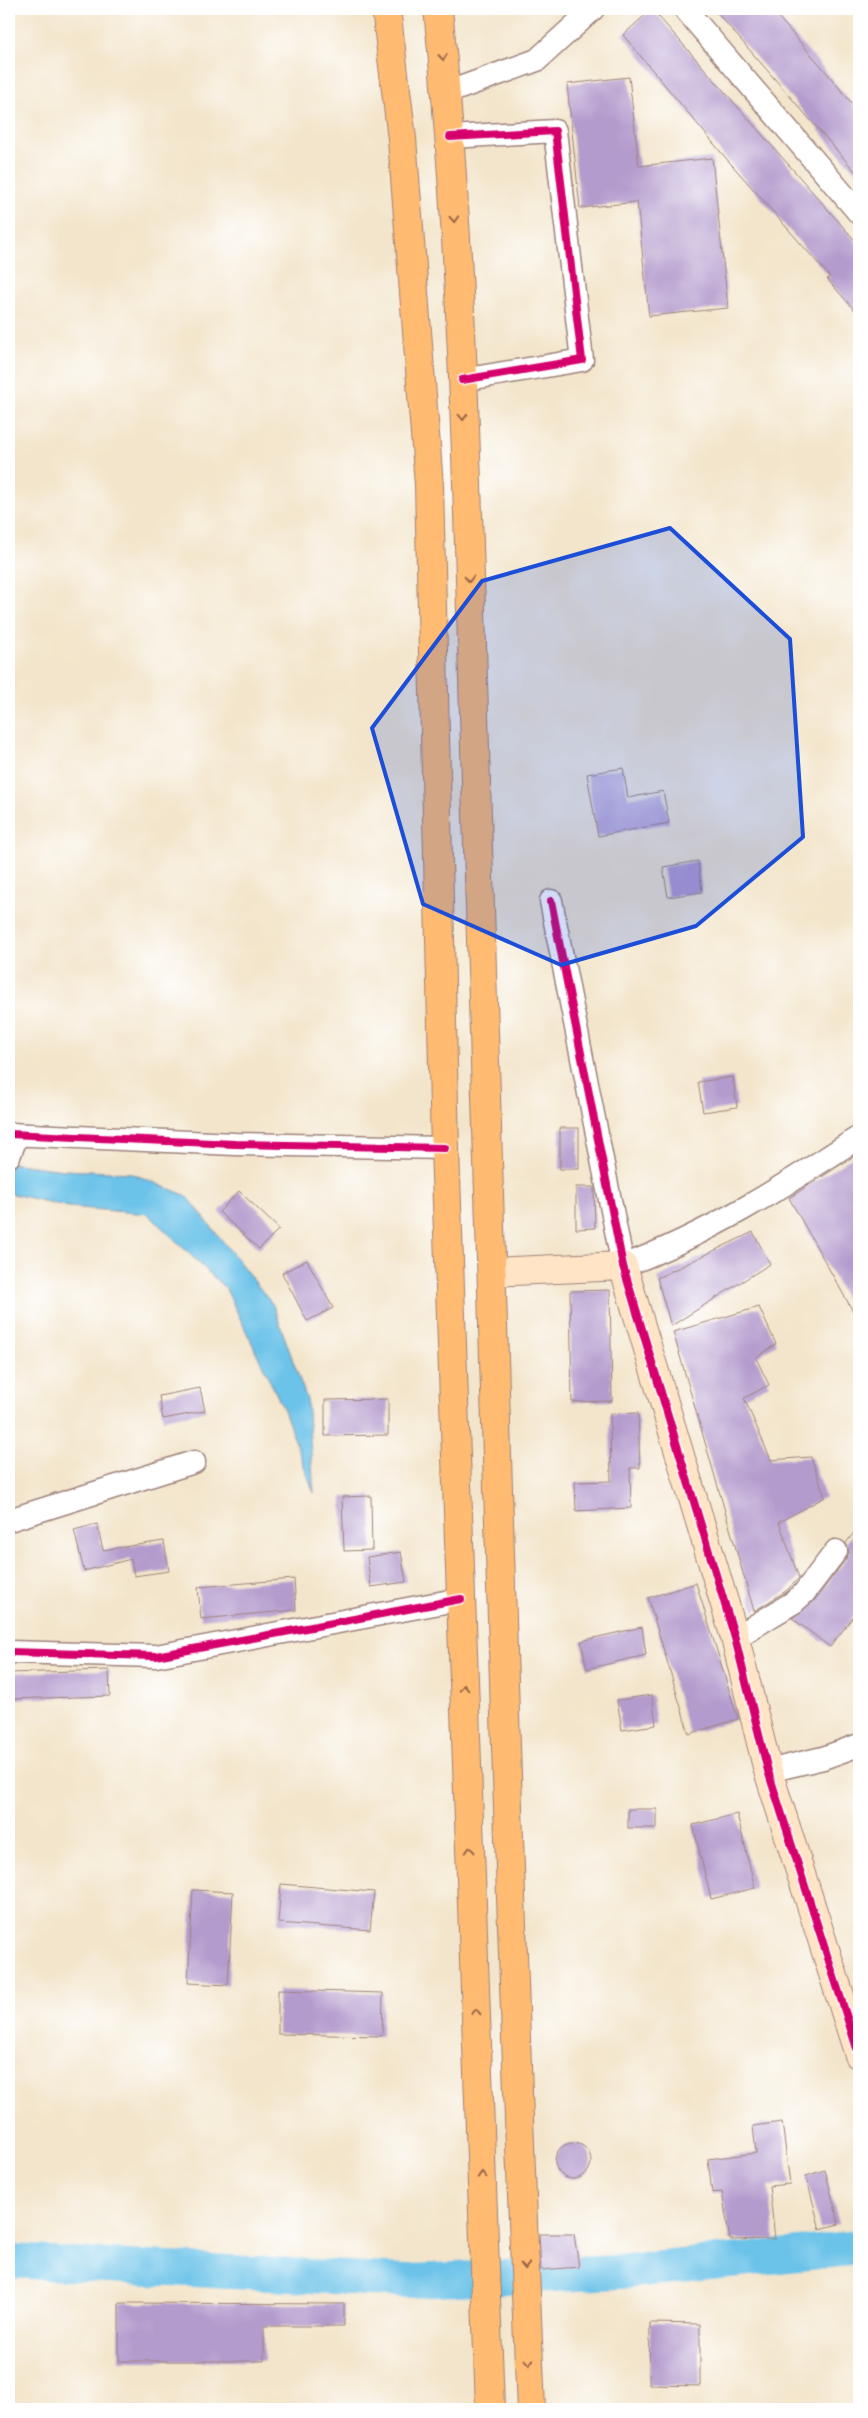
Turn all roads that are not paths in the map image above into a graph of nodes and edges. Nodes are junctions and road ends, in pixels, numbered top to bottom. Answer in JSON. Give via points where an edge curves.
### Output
{"nodes":[{"id":1,"x":386,"y":9,"type":"edge"},
{"id":2,"x":438,"y":9,"type":"edge"},
{"id":3,"x":593,"y":9,"type":"edge"},
{"id":4,"x":685,"y":9,"type":"edge"},
{"id":5,"x":446,"y":93,"type":"junction"},
{"id":6,"x":450,"y":137,"type":"junction"},
{"id":7,"x":859,"y":213,"type":"edge"},
{"id":8,"x":462,"y":380,"type":"junction"},
{"id":9,"x":552,"y":901,"type":"dead end"},
{"id":10,"x":859,"y":1137,"type":"edge"},
{"id":11,"x":11,"y":1144,"type":"edge"},
{"id":12,"x":445,"y":1148,"type":"junction"},
{"id":13,"x":622,"y":1266,"type":"junction"},
{"id":14,"x":492,"y":1272,"type":"junction"},
{"id":15,"x":194,"y":1462,"type":"dead end"},
{"id":16,"x":9,"y":1520,"type":"edge"},
{"id":17,"x":836,"y":1551,"type":"dead end"},
{"id":18,"x":461,"y":1599,"type":"junction"},
{"id":19,"x":736,"y":1638,"type":"junction"},
{"id":20,"x":9,"y":1652,"type":"edge"},
{"id":21,"x":859,"y":1745,"type":"edge"},
{"id":22,"x":768,"y":1771,"type":"junction"},
{"id":23,"x":859,"y":2054,"type":"edge"},
{"id":24,"x":490,"y":2409,"type":"edge"},
{"id":25,"x":531,"y":2409,"type":"edge"}],
"edges":[{"from":1,"to":12,"type":"highway","via":[[402,139],[429,485]]},
{"from":2,"to":5,"type":"highway","one_way":true},
{"from":3,"to":5,"type":"street","via":[[537,60]]},
{"from":4,"to":7,"type":"street"},
{"from":5,"to":6,"type":"highway"},
{"from":6,"to":8,"type":"highway","one_way":true},
{"from":6,"to":8,"type":"street","via":[[555,131],[582,360]]},
{"from":8,"to":14,"type":"highway","one_way":true},
{"from":9,"to":13,"type":"street"},
{"from":10,"to":13,"type":"street","via":[[779,1190],[728,1218],[666,1250]]},
{"from":11,"to":12,"type":"street"},
{"from":12,"to":18,"type":"highway"},
{"from":13,"to":14,"type":"street"},
{"from":13,"to":19,"type":"street"},
{"from":14,"to":25,"type":"highway","one_way":true,"via":[[501,1619]]},
{"from":15,"to":16,"type":"street"},
{"from":17,"to":19,"type":"street","via":[[799,1597]]},
{"from":18,"to":20,"type":"street","via":[[156,1656]]},
{"from":24,"to":18,"type":"highway","one_way":true},
{"from":19,"to":22,"type":"street"},
{"from":21,"to":22,"type":"street","via":[[823,1758]]},
{"from":22,"to":23,"type":"street"}]}
